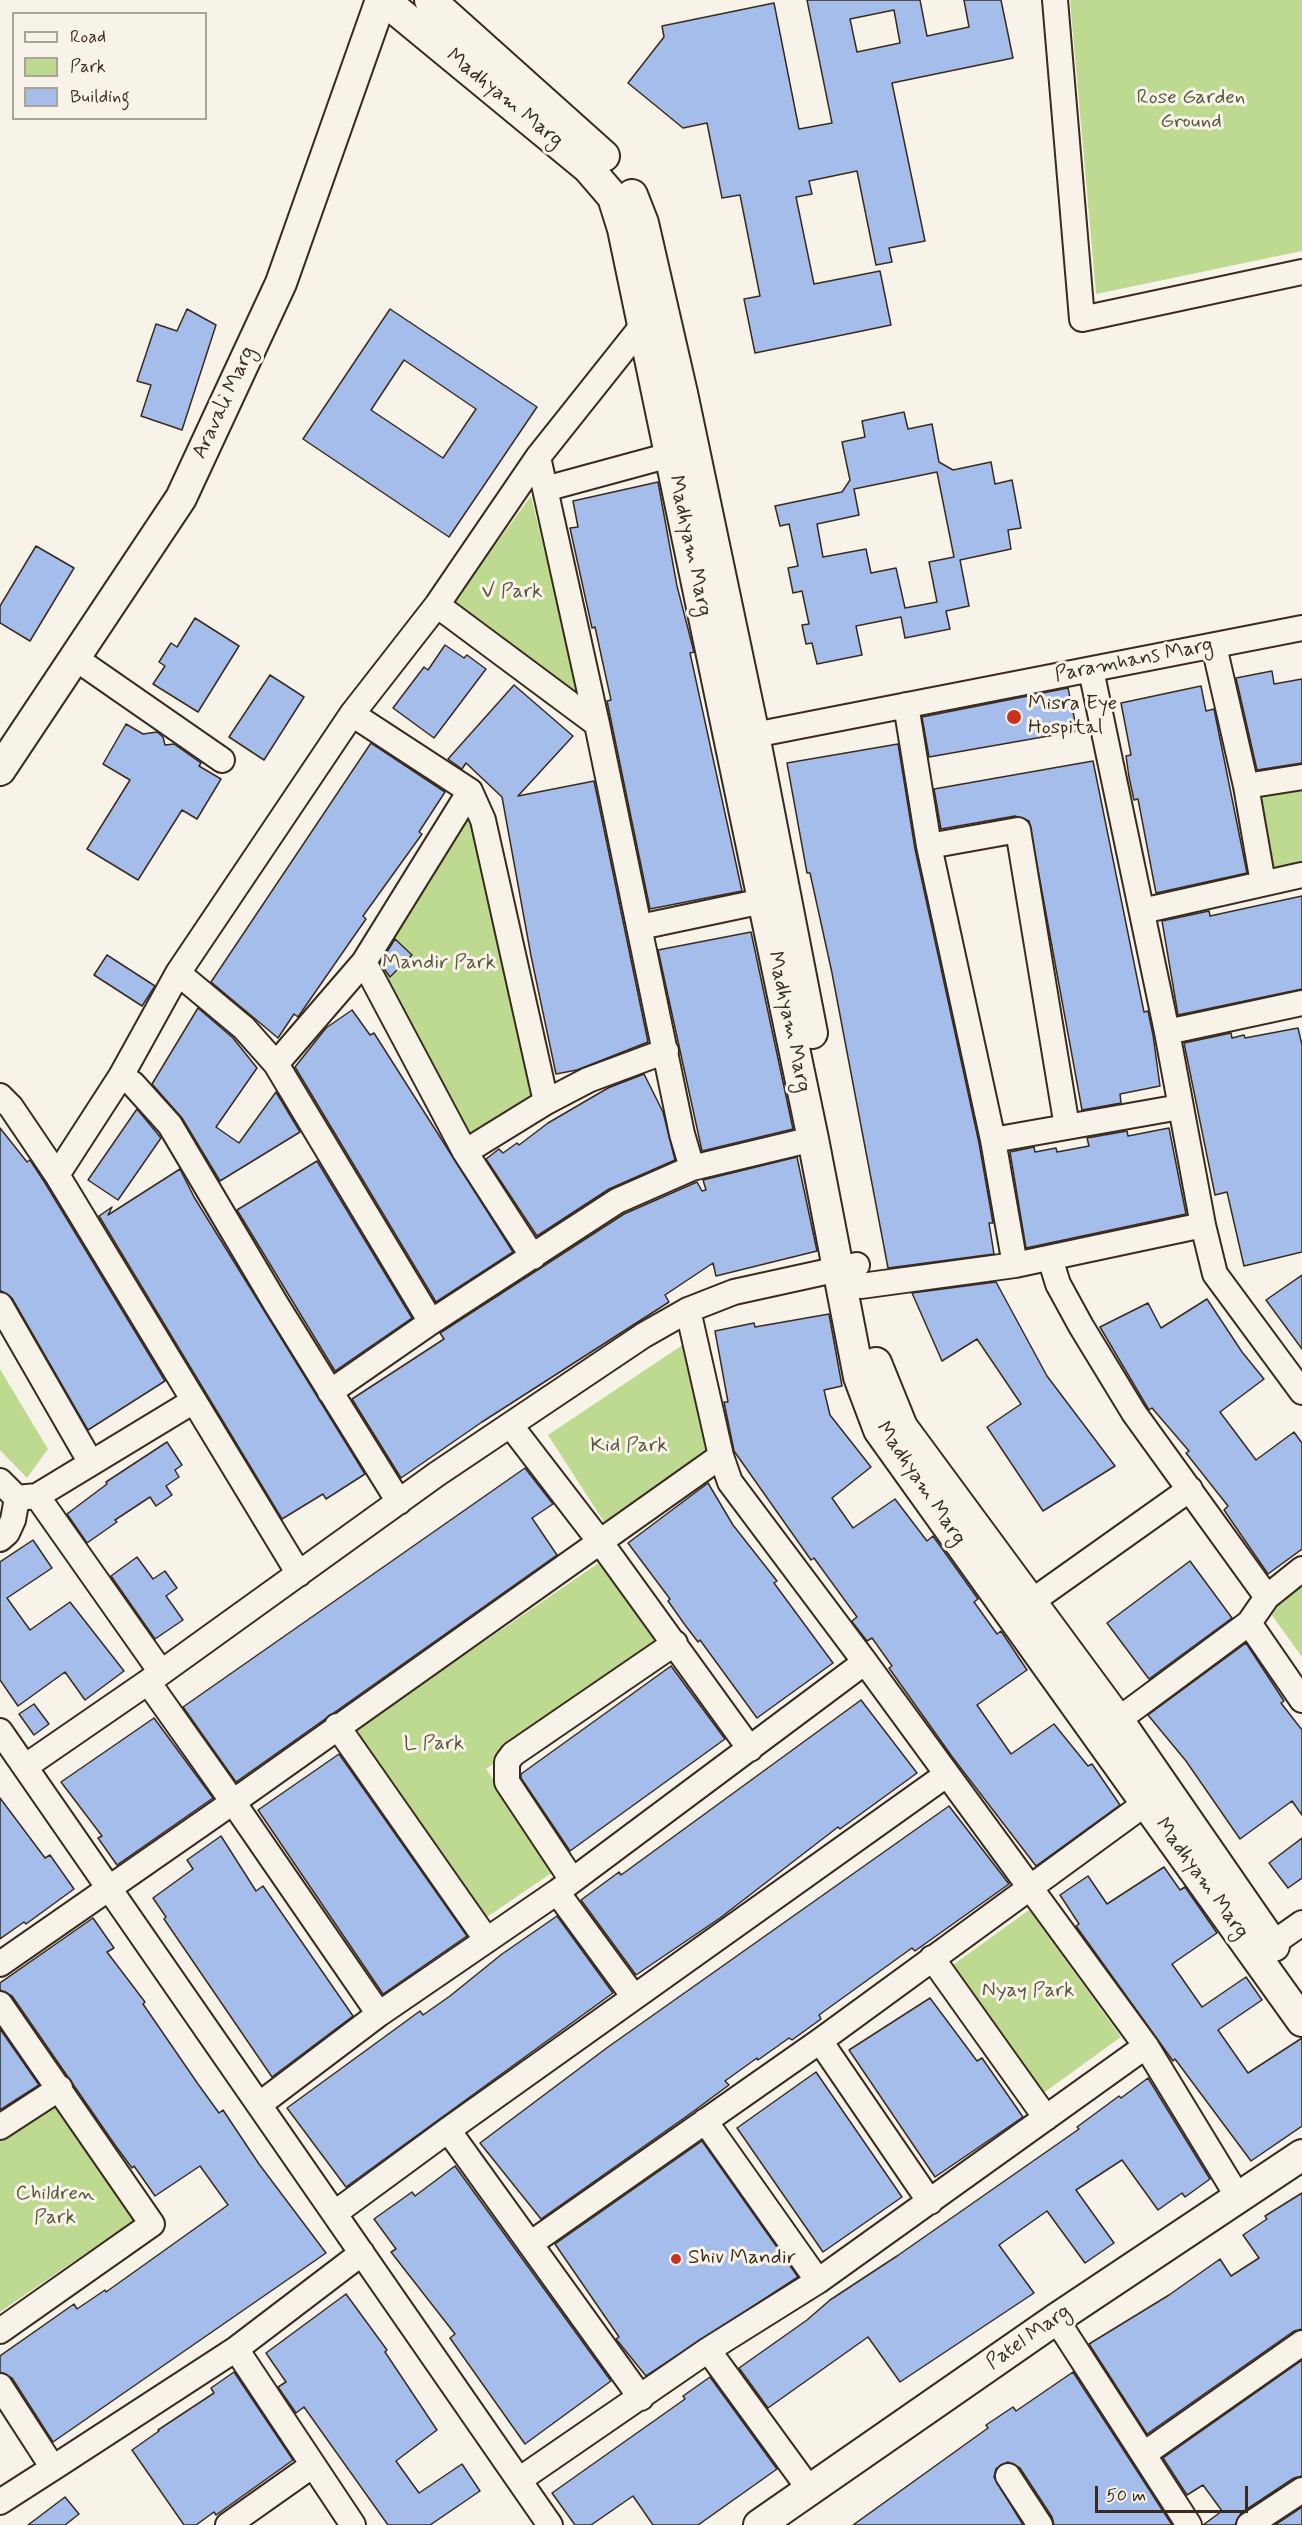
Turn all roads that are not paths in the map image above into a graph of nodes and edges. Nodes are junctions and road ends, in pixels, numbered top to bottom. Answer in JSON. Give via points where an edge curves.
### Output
{"nodes":[{"id":1,"x":383,"y":0,"type":"edge"},
{"id":2,"x":429,"y":0,"type":"edge"},
{"id":3,"x":1055,"y":0,"type":"edge"},
{"id":4,"x":1302,"y":272,"type":"edge"},
{"id":5,"x":643,"y":325,"type":"junction"},
{"id":6,"x":670,"y":455,"type":"junction"},
{"id":7,"x":538,"y":457,"type":"junction"},
{"id":8,"x":545,"y":489,"type":"junction"},
{"id":9,"x":437,"y":605,"type":"junction"},
{"id":10,"x":1302,"y":628,"type":"edge"},
{"id":11,"x":1214,"y":646,"type":"junction"},
{"id":12,"x":75,"y":658,"type":"junction"},
{"id":13,"x":1091,"y":670,"type":"junction"},
{"id":14,"x":906,"y":705,"type":"junction"},
{"id":15,"x":352,"y":714,"type":"junction"},
{"id":16,"x":597,"y":724,"type":"junction"},
{"id":17,"x":754,"y":735,"type":"junction"},
{"id":18,"x":222,"y":760,"type":"dead end"},
{"id":19,"x":0,"y":770,"type":"edge"},
{"id":20,"x":1302,"y":777,"type":"edge"},
{"id":21,"x":1246,"y":786,"type":"junction"},
{"id":22,"x":470,"y":791,"type":"junction"},
{"id":23,"x":929,"y":846,"type":"junction"},
{"id":24,"x":1302,"y":875,"type":"edge"},
{"id":25,"x":1263,"y":883,"type":"junction"},
{"id":26,"x":763,"y":902,"type":"junction"},
{"id":27,"x":1142,"y":911,"type":"junction"},
{"id":28,"x":640,"y":927,"type":"junction"},
{"id":29,"x":364,"y":962,"type":"junction"},
{"id":30,"x":178,"y":973,"type":"junction"},
{"id":31,"x":1301,"y":1010,"type":"edge"},
{"id":32,"x":1167,"y":1032,"type":"junction"},
{"id":33,"x":666,"y":1051,"type":"junction"},
{"id":34,"x":276,"y":1064,"type":"junction"},
{"id":35,"x":121,"y":1076,"type":"junction"},
{"id":36,"x":0,"y":1096,"type":"edge"},
{"id":37,"x":546,"y":1102,"type":"junction"},
{"id":38,"x":1180,"y":1107,"type":"junction"},
{"id":39,"x":1067,"y":1127,"type":"junction"},
{"id":40,"x":813,"y":1139,"type":"junction"},
{"id":41,"x":993,"y":1140,"type":"junction"},
{"id":42,"x":465,"y":1152,"type":"junction"},
{"id":43,"x":692,"y":1168,"type":"junction"},
{"id":44,"x":57,"y":1175,"type":"junction"},
{"id":45,"x":1203,"y":1225,"type":"junction"},
{"id":46,"x":533,"y":1257,"type":"junction"},
{"id":47,"x":1050,"y":1258,"type":"junction"},
{"id":48,"x":1015,"y":1265,"type":"junction"},
{"id":49,"x":851,"y":1274,"type":"junction"},
{"id":50,"x":0,"y":1305,"type":"edge"},
{"id":51,"x":688,"y":1310,"type":"junction"},
{"id":52,"x":431,"y":1322,"type":"junction"},
{"id":53,"x":330,"y":1392,"type":"junction"},
{"id":54,"x":1302,"y":1392,"type":"edge"},
{"id":55,"x":192,"y":1402,"type":"junction"},
{"id":56,"x":511,"y":1426,"type":"junction"},
{"id":57,"x":721,"y":1456,"type":"junction"},
{"id":58,"x":91,"y":1462,"type":"junction"},
{"id":59,"x":0,"y":1481,"type":"edge"},
{"id":60,"x":1190,"y":1489,"type":"junction"},
{"id":61,"x":27,"y":1497,"type":"junction"},
{"id":62,"x":399,"y":1502,"type":"junction"},
{"id":63,"x":0,"y":1539,"type":"edge"},
{"id":64,"x":601,"y":1543,"type":"junction"},
{"id":65,"x":1302,"y":1569,"type":"edge"},
{"id":66,"x":299,"y":1574,"type":"junction"},
{"id":67,"x":1267,"y":1597,"type":"junction"},
{"id":68,"x":1031,"y":1602,"type":"junction"},
{"id":69,"x":1249,"y":1623,"type":"junction"},
{"id":70,"x":675,"y":1643,"type":"junction"},
{"id":71,"x":865,"y":1662,"type":"junction"},
{"id":72,"x":155,"y":1677,"type":"junction"},
{"id":73,"x":1302,"y":1700,"type":"edge"},
{"id":74,"x":1118,"y":1720,"type":"junction"},
{"id":75,"x":337,"y":1726,"type":"junction"},
{"id":76,"x":0,"y":1731,"type":"edge"},
{"id":77,"x":750,"y":1749,"type":"junction"},
{"id":78,"x":26,"y":1766,"type":"junction"},
{"id":79,"x":946,"y":1775,"type":"junction"},
{"id":80,"x":233,"y":1802,"type":"junction"},
{"id":81,"x":1146,"y":1803,"type":"junction"},
{"id":82,"x":564,"y":1886,"type":"junction"},
{"id":83,"x":1031,"y":1888,"type":"junction"},
{"id":84,"x":110,"y":1889,"type":"junction"},
{"id":85,"x":1302,"y":1923,"type":"edge"},
{"id":86,"x":486,"y":1939,"type":"junction"},
{"id":87,"x":1272,"y":1944,"type":"junction"},
{"id":88,"x":932,"y":1958,"type":"junction"},
{"id":89,"x":0,"y":1964,"type":"edge"},
{"id":90,"x":1302,"y":1985,"type":"edge"},
{"id":91,"x":634,"y":1997,"type":"junction"},
{"id":92,"x":0,"y":2004,"type":"edge"},
{"id":93,"x":379,"y":2014,"type":"junction"},
{"id":94,"x":1302,"y":2021,"type":"edge"},
{"id":95,"x":820,"y":2042,"type":"junction"},
{"id":96,"x":1146,"y":2046,"type":"junction"},
{"id":97,"x":60,"y":2088,"type":"junction"},
{"id":98,"x":260,"y":2104,"type":"junction"},
{"id":99,"x":1046,"y":2118,"type":"junction"},
{"id":100,"x":705,"y":2121,"type":"junction"},
{"id":101,"x":0,"y":2127,"type":"edge"},
{"id":102,"x":448,"y":2130,"type":"junction"},
{"id":103,"x":1302,"y":2155,"type":"edge"},
{"id":104,"x":1238,"y":2197,"type":"junction"},
{"id":105,"x":930,"y":2202,"type":"junction"},
{"id":106,"x":335,"y":2213,"type":"junction"},
{"id":107,"x":530,"y":2244,"type":"junction"},
{"id":108,"x":362,"y":2253,"type":"junction"},
{"id":109,"x":818,"y":2281,"type":"junction"},
{"id":110,"x":1056,"y":2319,"type":"junction"},
{"id":111,"x":0,"y":2331,"type":"edge"},
{"id":112,"x":1302,"y":2343,"type":"edge"},
{"id":113,"x":236,"y":2349,"type":"junction"},
{"id":114,"x":708,"y":2350,"type":"junction"},
{"id":115,"x":0,"y":2386,"type":"edge"},
{"id":116,"x":641,"y":2398,"type":"junction"},
{"id":117,"x":1144,"y":2454,"type":"junction"},
{"id":118,"x":314,"y":2465,"type":"junction"},
{"id":119,"x":53,"y":2468,"type":"junction"},
{"id":120,"x":1008,"y":2476,"type":"dead end"},
{"id":121,"x":519,"y":2480,"type":"junction"},
{"id":122,"x":810,"y":2490,"type":"junction"},
{"id":123,"x":1302,"y":2490,"type":"edge"},
{"id":124,"x":0,"y":2502,"type":"edge"},
{"id":125,"x":228,"y":2525,"type":"edge"},
{"id":126,"x":353,"y":2525,"type":"edge"},
{"id":127,"x":550,"y":2525,"type":"edge"},
{"id":128,"x":759,"y":2525,"type":"edge"},
{"id":129,"x":1040,"y":2525,"type":"edge"},
{"id":130,"x":1189,"y":2525,"type":"edge"},
{"id":131,"x":1249,"y":2525,"type":"edge"}],
"edges":[{"from":1,"to":5,"type":"street","name":"Madhyam Marg","via":[[588,168],[613,197]]},
{"from":1,"to":12,"type":"street","name":"Aravali Marg","via":[[281,283],[186,487]]},
{"from":2,"to":17,"type":"street","name":"Madhyam Marg","via":[[607,158],[630,191],[643,223],[671,343]]},
{"from":3,"to":4,"type":"street","via":[[1082,319]]},
{"from":5,"to":6,"type":"street","name":"Madhyam Marg"},
{"from":5,"to":7,"type":"street"},
{"from":6,"to":8,"type":"street"},
{"from":6,"to":26,"type":"street","name":"Madhyam Marg"},
{"from":7,"to":8,"type":"street"},
{"from":7,"to":9,"type":"street"},
{"from":8,"to":16,"type":"street"},
{"from":9,"to":15,"type":"street"},
{"from":9,"to":16,"type":"street"},
{"from":10,"to":11,"type":"street","name":"Paramhans Marg"},
{"from":11,"to":13,"type":"street","name":"Paramhans Marg"},
{"from":11,"to":21,"type":"street"},
{"from":12,"to":18,"type":"street"},
{"from":12,"to":19,"type":"street","name":"Aravali Marg"},
{"from":13,"to":14,"type":"street","name":"Paramhans Marg"},
{"from":13,"to":27,"type":"street"},
{"from":14,"to":17,"type":"street","name":"Paramhans Marg"},
{"from":14,"to":23,"type":"street"},
{"from":15,"to":22,"type":"street"},
{"from":15,"to":30,"type":"street"},
{"from":16,"to":28,"type":"street"},
{"from":17,"to":49,"type":"street","name":"Madhyam Marg"},
{"from":20,"to":21,"type":"street"},
{"from":21,"to":25,"type":"street"},
{"from":22,"to":29,"type":"street"},
{"from":22,"to":37,"type":"street","via":[[483,820]]},
{"from":23,"to":39,"type":"street","via":[[1018,830]]},
{"from":23,"to":41,"type":"street"},
{"from":24,"to":25,"type":"street"},
{"from":25,"to":27,"type":"street"},
{"from":26,"to":28,"type":"street"},
{"from":26,"to":40,"type":"street","name":"Madhyam Marg"},
{"from":27,"to":32,"type":"street"},
{"from":28,"to":33,"type":"street"},
{"from":29,"to":34,"type":"street"},
{"from":29,"to":42,"type":"street"},
{"from":30,"to":34,"type":"street","via":[[244,1028]]},
{"from":30,"to":35,"type":"street"},
{"from":31,"to":32,"type":"street"},
{"from":32,"to":38,"type":"street"},
{"from":33,"to":37,"type":"street","via":[[588,1080]]},
{"from":33,"to":43,"type":"street"},
{"from":34,"to":52,"type":"street"},
{"from":35,"to":44,"type":"street"},
{"from":35,"to":53,"type":"street","via":[[170,1125]]},
{"from":36,"to":44,"type":"street"},
{"from":37,"to":42,"type":"street"},
{"from":38,"to":39,"type":"street"},
{"from":38,"to":45,"type":"street"},
{"from":39,"to":41,"type":"street"},
{"from":40,"to":43,"type":"street"},
{"from":40,"to":49,"type":"street","name":"Madhyam Marg"},
{"from":41,"to":48,"type":"street"},
{"from":42,"to":46,"type":"street"},
{"from":43,"to":46,"type":"street","via":[[616,1201]]},
{"from":44,"to":55,"type":"street"},
{"from":45,"to":47,"type":"street"},
{"from":45,"to":54,"type":"street","via":[[1215,1274]]},
{"from":46,"to":52,"type":"street"},
{"from":47,"to":48,"type":"street"},
{"from":47,"to":60,"type":"street","via":[[1058,1284],[1081,1326],[1134,1413]]},
{"from":48,"to":49,"type":"street"},
{"from":49,"to":51,"type":"street","via":[[734,1292]]},
{"from":49,"to":68,"type":"street","name":"Madhyam Marg","via":[[877,1371],[902,1427]]},
{"from":49,"to":81,"type":"street","name":"Madhyam Marg","via":[[859,1377],[879,1430]]},
{"from":50,"to":58,"type":"street"},
{"from":51,"to":56,"type":"street","via":[[644,1335]]},
{"from":51,"to":57,"type":"street"},
{"from":52,"to":53,"type":"street"},
{"from":53,"to":62,"type":"street"},
{"from":55,"to":58,"type":"street"},
{"from":55,"to":66,"type":"street"},
{"from":56,"to":62,"type":"street"},
{"from":56,"to":64,"type":"street"},
{"from":57,"to":64,"type":"street"},
{"from":57,"to":71,"type":"street","via":[[730,1482]]},
{"from":58,"to":61,"type":"street"},
{"from":59,"to":61,"type":"street"},
{"from":60,"to":67,"type":"street"},
{"from":60,"to":68,"type":"street"},
{"from":61,"to":63,"type":"street"},
{"from":61,"to":72,"type":"street"},
{"from":62,"to":66,"type":"street"},
{"from":64,"to":70,"type":"street"},
{"from":64,"to":75,"type":"street"},
{"from":65,"to":67,"type":"street"},
{"from":66,"to":72,"type":"street"},
{"from":67,"to":69,"type":"street"},
{"from":68,"to":74,"type":"street","name":"Madhyam Marg"},
{"from":69,"to":73,"type":"street"},
{"from":69,"to":74,"type":"street"},
{"from":70,"to":77,"type":"street"},
{"from":70,"to":82,"type":"street","via":[[513,1754],[507,1762],[507,1782]]},
{"from":71,"to":77,"type":"street"},
{"from":71,"to":79,"type":"street"},
{"from":72,"to":78,"type":"street"},
{"from":72,"to":80,"type":"street"},
{"from":74,"to":87,"type":"street","name":"Madhyam Marg"},
{"from":75,"to":80,"type":"street"},
{"from":75,"to":86,"type":"street"},
{"from":76,"to":78,"type":"street"},
{"from":77,"to":82,"type":"street"},
{"from":78,"to":84,"type":"street"},
{"from":79,"to":83,"type":"street"},
{"from":79,"to":91,"type":"street"},
{"from":80,"to":84,"type":"street"},
{"from":80,"to":93,"type":"street"},
{"from":81,"to":83,"type":"street"},
{"from":81,"to":94,"type":"street","name":"Madhyam Marg"},
{"from":82,"to":86,"type":"street"},
{"from":82,"to":91,"type":"street"},
{"from":83,"to":88,"type":"street"},
{"from":83,"to":96,"type":"street"},
{"from":84,"to":89,"type":"street"},
{"from":84,"to":98,"type":"street"},
{"from":85,"to":87,"type":"street"},
{"from":86,"to":93,"type":"street"},
{"from":87,"to":90,"type":"street","name":"Madhyam Marg"},
{"from":88,"to":95,"type":"street"},
{"from":88,"to":99,"type":"street"},
{"from":91,"to":102,"type":"street"},
{"from":92,"to":97,"type":"street"},
{"from":93,"to":98,"type":"street"},
{"from":95,"to":100,"type":"street"},
{"from":95,"to":105,"type":"street"},
{"from":96,"to":99,"type":"street"},
{"from":96,"to":104,"type":"street"},
{"from":97,"to":101,"type":"street"},
{"from":97,"to":111,"type":"street","via":[[152,2224]]},
{"from":98,"to":106,"type":"street"},
{"from":99,"to":105,"type":"street"},
{"from":100,"to":107,"type":"street"},
{"from":100,"to":109,"type":"street"},
{"from":102,"to":106,"type":"street"},
{"from":102,"to":107,"type":"street"},
{"from":103,"to":104,"type":"street","name":"Patel Marg"},
{"from":104,"to":110,"type":"street","name":"Patel Marg"},
{"from":105,"to":109,"type":"street"},
{"from":106,"to":108,"type":"street"},
{"from":107,"to":116,"type":"street"},
{"from":108,"to":113,"type":"street"},
{"from":108,"to":121,"type":"street"},
{"from":109,"to":114,"type":"street"},
{"from":110,"to":117,"type":"street"},
{"from":110,"to":122,"type":"street","name":"Patel Marg"},
{"from":112,"to":117,"type":"street"},
{"from":113,"to":118,"type":"street"},
{"from":113,"to":119,"type":"street"},
{"from":114,"to":116,"type":"street"},
{"from":114,"to":122,"type":"street"},
{"from":115,"to":119,"type":"street"},
{"from":116,"to":121,"type":"street"},
{"from":117,"to":130,"type":"street"},
{"from":118,"to":125,"type":"street"},
{"from":118,"to":126,"type":"street"},
{"from":119,"to":124,"type":"street"},
{"from":120,"to":129,"type":"street"},
{"from":121,"to":127,"type":"street"},
{"from":122,"to":128,"type":"street","name":"Patel Marg"},
{"from":123,"to":131,"type":"street"}]}
